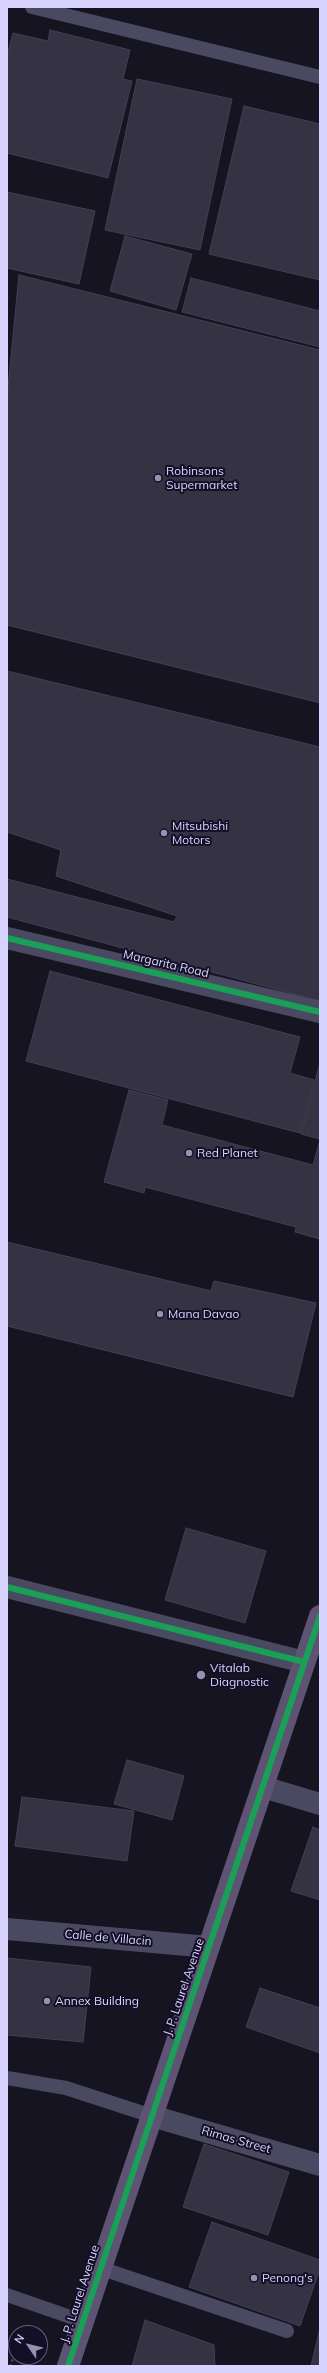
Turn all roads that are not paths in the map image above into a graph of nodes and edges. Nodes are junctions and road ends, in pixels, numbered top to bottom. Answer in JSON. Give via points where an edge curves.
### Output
{"nodes":[{"id":1,"x":32,"y":7,"type":"edge"},
{"id":2,"x":320,"y":78,"type":"edge"},
{"id":3,"x":7,"y":938,"type":"edge"},
{"id":4,"x":320,"y":1012,"type":"edge"},
{"id":5,"x":7,"y":1587,"type":"edge"},
{"id":6,"x":320,"y":1616,"type":"edge"},
{"id":7,"x":304,"y":1662,"type":"junction"},
{"id":8,"x":262,"y":1787,"type":"junction"},
{"id":9,"x":320,"y":1804,"type":"edge"},
{"id":10,"x":7,"y":1929,"type":"edge"},
{"id":11,"x":209,"y":1947,"type":"junction"},
{"id":12,"x":7,"y":2078,"type":"edge"},
{"id":13,"x":152,"y":2116,"type":"junction"},
{"id":14,"x":320,"y":2165,"type":"edge"},
{"id":15,"x":100,"y":2268,"type":"junction"},
{"id":16,"x":7,"y":2295,"type":"edge"},
{"id":17,"x":82,"y":2321,"type":"junction"},
{"id":18,"x":287,"y":2331,"type":"dead end"},
{"id":19,"x":68,"y":2366,"type":"edge"}],
"edges":[{"from":1,"to":2,"type":"lane"},
{"from":3,"to":4,"type":"street","name":"Margarita Road"},
{"from":5,"to":7,"type":"street"},
{"from":6,"to":7,"type":"main road","name":"J. P. Laurel Avenue"},
{"from":7,"to":8,"type":"main road","name":"J. P. Laurel Avenue"},
{"from":8,"to":9,"type":"street"},
{"from":8,"to":11,"type":"main road","name":"J. P. Laurel Avenue"},
{"from":10,"to":11,"type":"street","name":"Calle de Villacin"},
{"from":11,"to":13,"type":"main road","name":"J. P. Laurel Avenue"},
{"from":12,"to":13,"type":"lane","via":[[66,2088]]},
{"from":13,"to":14,"type":"street","name":"Rimas Street"},
{"from":13,"to":15,"type":"main road","name":"J. P. Laurel Avenue"},
{"from":15,"to":17,"type":"main road","name":"J. P. Laurel Avenue"},
{"from":15,"to":18,"type":"lane"},
{"from":16,"to":17,"type":"lane"},
{"from":17,"to":19,"type":"main road","name":"J. P. Laurel Avenue"}]}
